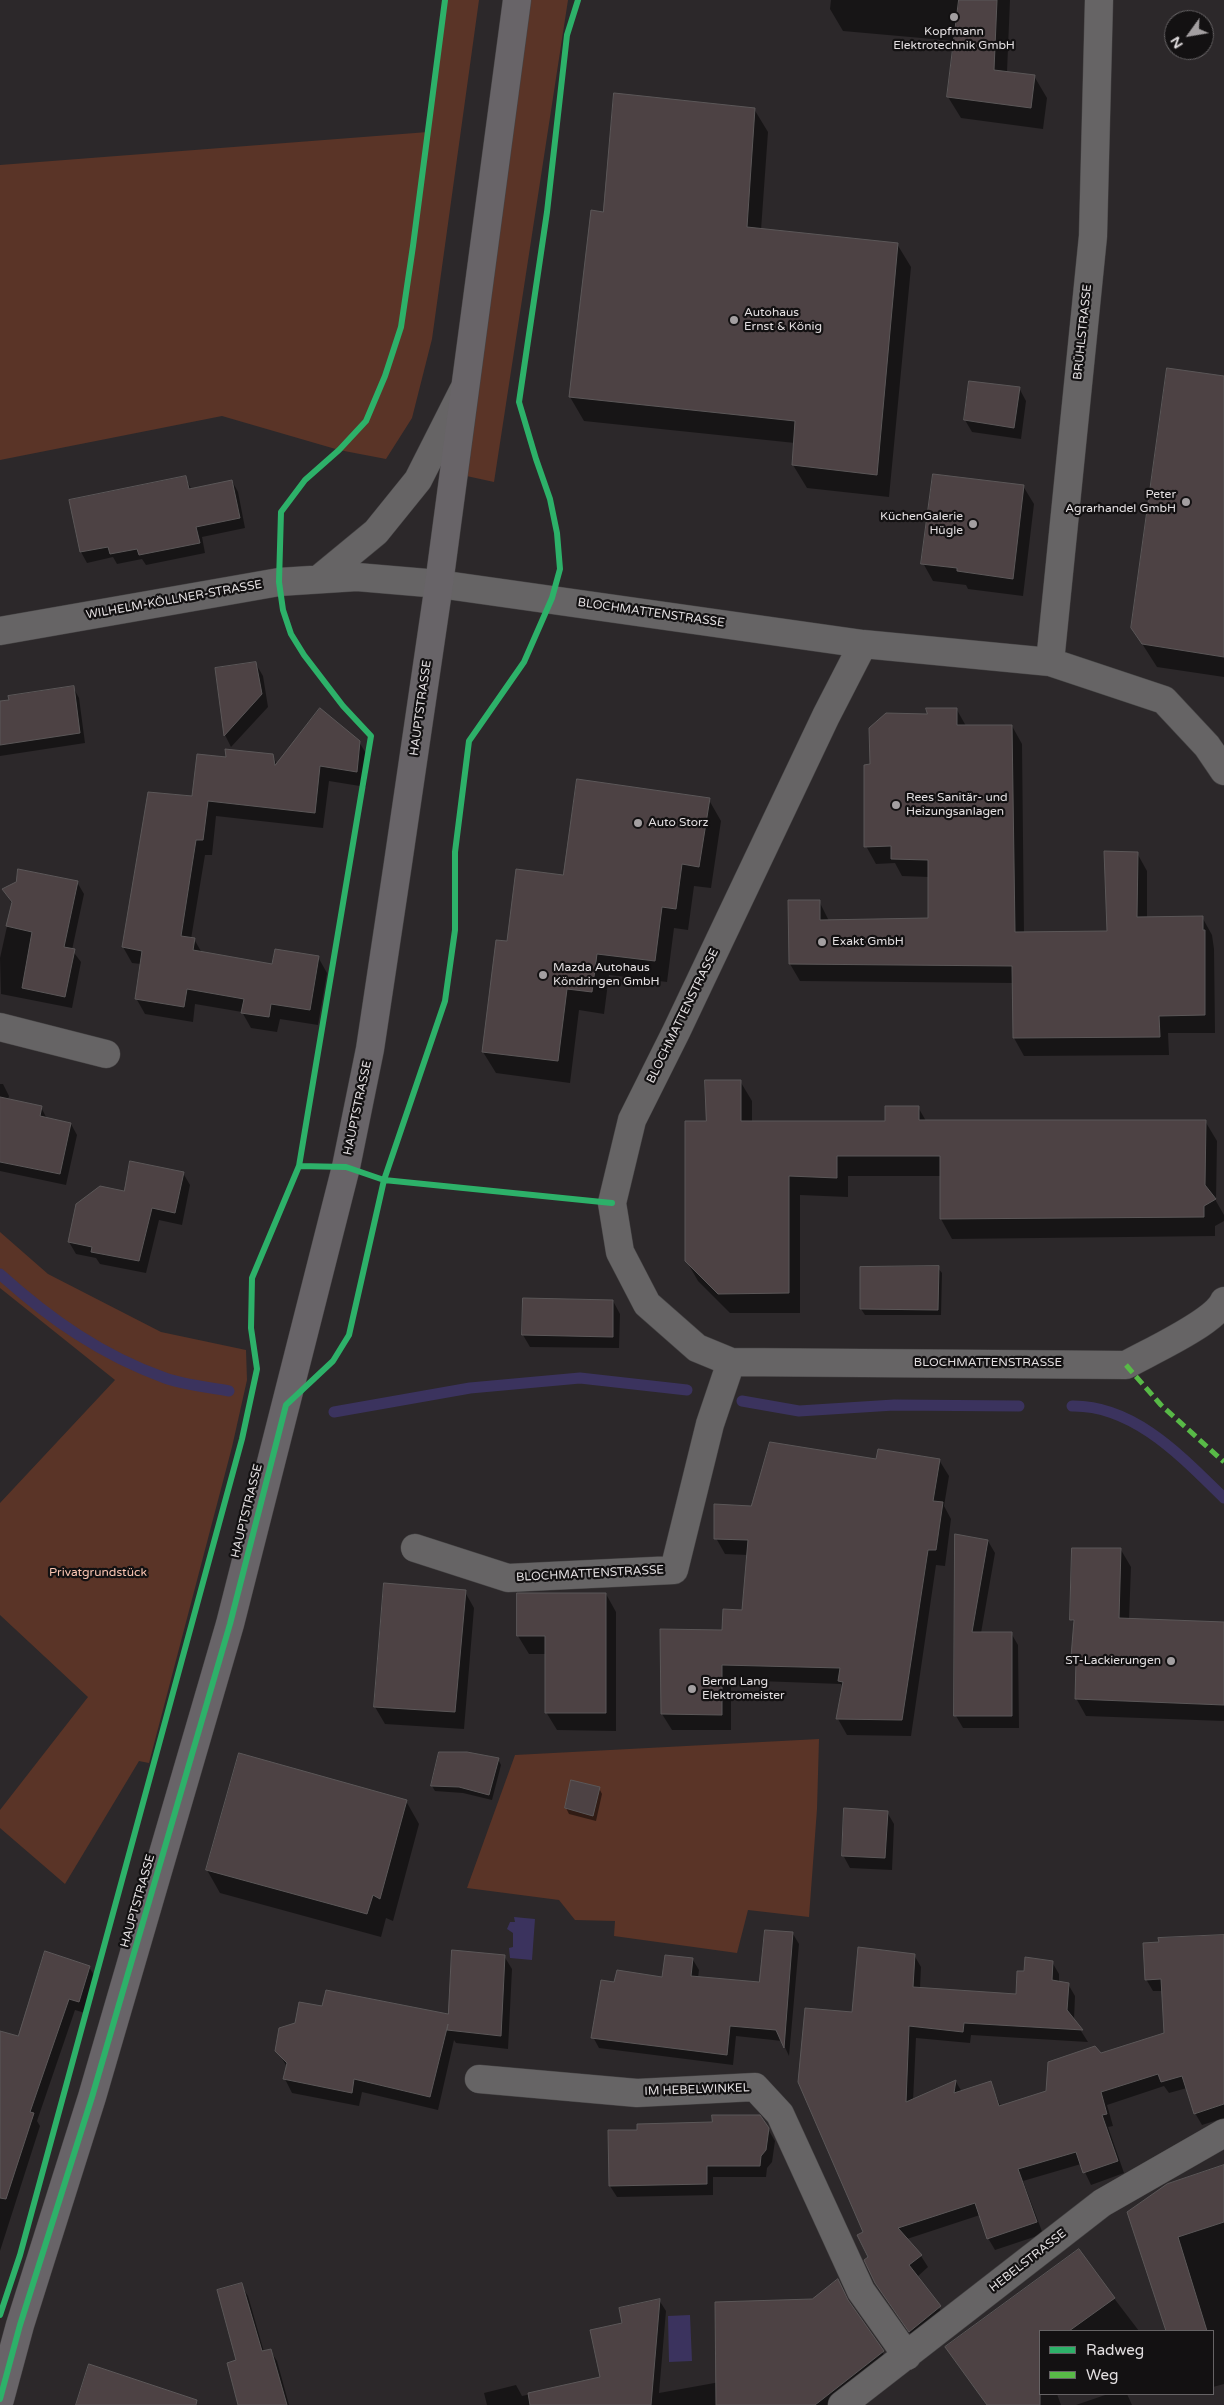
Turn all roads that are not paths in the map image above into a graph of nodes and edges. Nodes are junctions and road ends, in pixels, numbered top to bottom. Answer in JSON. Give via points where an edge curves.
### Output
{"nodes":[{"id":1,"x":517,"y":0,"type":"edge"},
{"id":2,"x":1099,"y":0,"type":"edge"},
{"id":3,"x":466,"y":383,"type":"junction"},
{"id":4,"x":319,"y":579,"type":"junction"},
{"id":5,"x":439,"y":584,"type":"junction"},
{"id":6,"x":0,"y":631,"type":"edge"},
{"id":7,"x":863,"y":644,"type":"junction"},
{"id":8,"x":1050,"y":662,"type":"junction"},
{"id":9,"x":1224,"y":772,"type":"edge"},
{"id":10,"x":0,"y":1027,"type":"edge"},
{"id":11,"x":106,"y":1054,"type":"dead end"},
{"id":12,"x":1224,"y":1301,"type":"edge"},
{"id":13,"x":730,"y":1362,"type":"junction"},
{"id":14,"x":416,"y":1548,"type":"dead end"},
{"id":15,"x":479,"y":2079,"type":"dead end"},
{"id":16,"x":1224,"y":2132,"type":"edge"},
{"id":17,"x":908,"y":2356,"type":"junction"},
{"id":18,"x":0,"y":2399,"type":"edge"},
{"id":19,"x":842,"y":2405,"type":"edge"}],
"edges":[{"from":1,"to":3,"type":"main road","name":"HAUPTSTRASSE"},
{"from":2,"to":8,"type":"street","name":"BRÜHLSTRASSE","via":[[1093,236]]},
{"from":3,"to":4,"type":"street","via":[[418,480],[376,532]]},
{"from":3,"to":5,"type":"main road","name":"HAUPTSTRASSE"},
{"from":4,"to":5,"type":"street","name":"WILHELM-KÖLLNER-STRASSE","via":[[358,577]]},
{"from":4,"to":6,"type":"street","name":"WILHELM-KÖLLNER-STRASSE","via":[[279,582]]},
{"from":5,"to":7,"type":"street","name":"BLOCHMATTENSTRASSE"},
{"from":5,"to":18,"type":"main road","name":"HAUPTSTRASSE","via":[[370,1049],[324,1260],[230,1624]]},
{"from":7,"to":8,"type":"street","name":"BLOCHMATTENSTRASSE"},
{"from":7,"to":13,"type":"street","name":"BLOCHMATTENSTRASSE","via":[[632,1120],[612,1203],[620,1252],[647,1304],[698,1348]]},
{"from":8,"to":9,"type":"street","name":"BLOCHMATTENSTRASSE","via":[[1164,700],[1207,746]]},
{"from":10,"to":11,"type":"street"},
{"from":12,"to":13,"type":"street","name":"BLOCHMATTENSTRASSE","via":[[1221,1308],[1183,1334],[1126,1365]]},
{"from":13,"to":14,"type":"street","name":"BLOCHMATTENSTRASSE","via":[[710,1424],[674,1570],[508,1578]]},
{"from":15,"to":17,"type":"street","name":"IM HEBELWINKEL","via":[[637,2093],[754,2087],[780,2114],[861,2292]]},
{"from":16,"to":17,"type":"street","name":"HEBELSTRASSE","via":[[1102,2203]]},
{"from":17,"to":19,"type":"street","name":"HEBELSTRASSE"}]}
